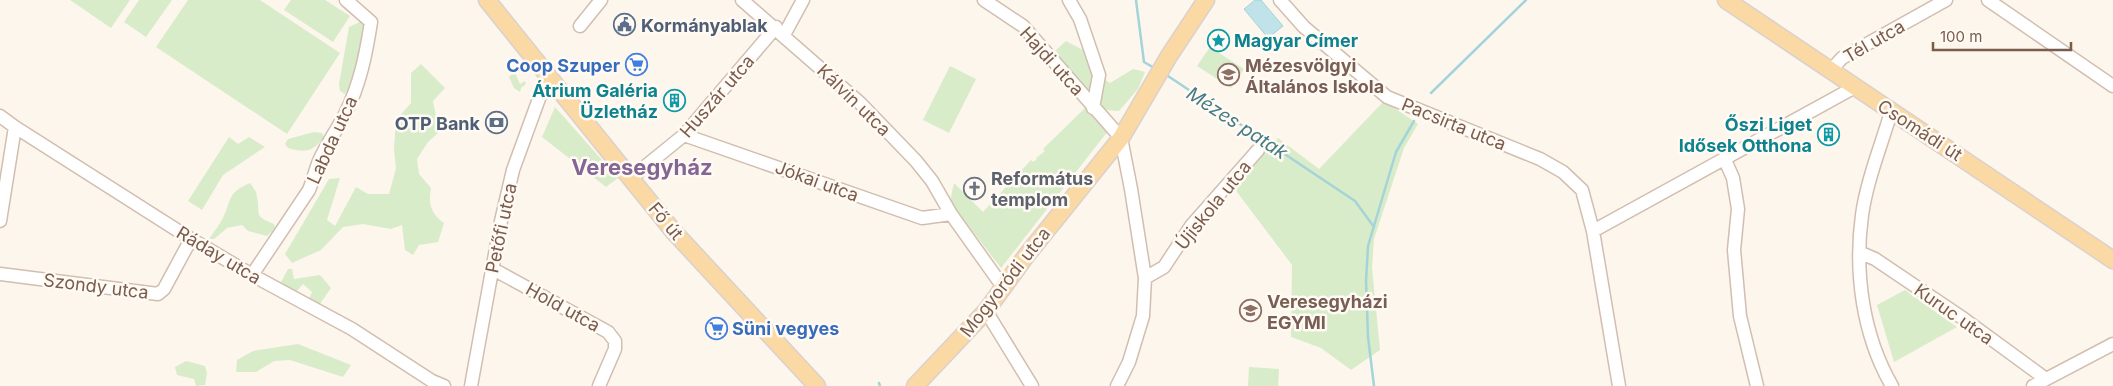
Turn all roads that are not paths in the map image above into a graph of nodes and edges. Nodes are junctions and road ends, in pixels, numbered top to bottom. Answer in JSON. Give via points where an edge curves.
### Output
{"nodes":[{"id":1,"x":346,"y":0,"type":"edge"},
{"id":2,"x":487,"y":0,"type":"edge"},
{"id":3,"x":601,"y":0,"type":"edge"},
{"id":4,"x":742,"y":0,"type":"edge"},
{"id":5,"x":803,"y":0,"type":"edge"},
{"id":6,"x":984,"y":0,"type":"edge"},
{"id":7,"x":1069,"y":0,"type":"edge"},
{"id":8,"x":1206,"y":0,"type":"edge"},
{"id":9,"x":1280,"y":0,"type":"edge"},
{"id":10,"x":1726,"y":0,"type":"edge"},
{"id":11,"x":1946,"y":0,"type":"edge"},
{"id":12,"x":1988,"y":0,"type":"edge"},
{"id":13,"x":580,"y":26,"type":"dead end"},
{"id":14,"x":780,"y":31,"type":"junction"},
{"id":15,"x":1831,"y":70,"type":"junction"},
{"id":16,"x":548,"y":74,"type":"junction"},
{"id":17,"x":2113,"y":86,"type":"edge"},
{"id":18,"x":1855,"y":87,"type":"junction"},
{"id":19,"x":1093,"y":108,"type":"junction"},
{"id":20,"x":1892,"y":112,"type":"junction"},
{"id":21,"x":0,"y":116,"type":"edge"},
{"id":22,"x":15,"y":127,"type":"junction"},
{"id":23,"x":684,"y":136,"type":"junction"},
{"id":24,"x":1121,"y":138,"type":"junction"},
{"id":25,"x":1258,"y":150,"type":"dead end"},
{"id":26,"x":1725,"y":160,"type":"junction"},
{"id":27,"x":631,"y":178,"type":"junction"},
{"id":28,"x":951,"y":214,"type":"junction"},
{"id":29,"x":0,"y":221,"type":"edge"},
{"id":30,"x":1593,"y":231,"type":"junction"},
{"id":31,"x":191,"y":239,"type":"junction"},
{"id":32,"x":1861,"y":253,"type":"junction"},
{"id":33,"x":2113,"y":260,"type":"edge"},
{"id":34,"x":492,"y":269,"type":"junction"},
{"id":35,"x":0,"y":274,"type":"edge"},
{"id":36,"x":252,"y":276,"type":"junction"},
{"id":37,"x":1145,"y":278,"type":"junction"},
{"id":38,"x":1003,"y":287,"type":"junction"},
{"id":39,"x":986,"y":310,"type":"junction"},
{"id":40,"x":2113,"y":344,"type":"edge"},
{"id":41,"x":2046,"y":379,"type":"junction"},
{"id":42,"x":444,"y":386,"type":"edge"},
{"id":43,"x":471,"y":386,"type":"edge"},
{"id":44,"x":599,"y":386,"type":"edge"},
{"id":45,"x":817,"y":386,"type":"edge"},
{"id":46,"x":915,"y":386,"type":"edge"},
{"id":47,"x":1032,"y":386,"type":"edge"},
{"id":48,"x":1117,"y":386,"type":"edge"},
{"id":49,"x":1619,"y":386,"type":"edge"},
{"id":50,"x":1758,"y":386,"type":"edge"},
{"id":51,"x":1892,"y":386,"type":"edge"},
{"id":52,"x":2033,"y":386,"type":"edge"}],
"edges":[{"from":1,"to":36,"type":"street","name":"Labda utca","via":[[371,22],[357,85],[346,113],[318,163],[309,190]]},
{"from":2,"to":16,"type":"main road","name":"Fő út"},
{"from":3,"to":13,"type":"street"},
{"from":4,"to":14,"type":"street","name":"Kálvin utca"},
{"from":5,"to":14,"type":"street","name":"Huszár utca"},
{"from":6,"to":19,"type":"street","name":"Hajdi utca","via":[[1023,26]]},
{"from":7,"to":19,"type":"street","name":"Hajdi utca","via":[[1080,19],[1100,75]]},
{"from":8,"to":24,"type":"main road","name":"Mogyoródi utca"},
{"from":9,"to":30,"type":"street","name":"Pacsirta utca","via":[[1304,27],[1387,97],[1540,159],[1563,172],[1582,190]]},
{"from":10,"to":15,"type":"main road","name":"Csomádi út"},
{"from":11,"to":15,"type":"street","name":"Tél utca","via":[[1842,58]]},
{"from":12,"to":17,"type":"street"},
{"from":14,"to":23,"type":"street","name":"Huszár utca"},
{"from":14,"to":28,"type":"street","name":"Kálvin utca","via":[[860,103],[916,161]]},
{"from":15,"to":18,"type":"main road","name":"Csomádi út"},
{"from":16,"to":27,"type":"main road","name":"Fő út"},
{"from":16,"to":34,"type":"street","name":"Petőfi utca","via":[[513,170]]},
{"from":18,"to":20,"type":"main road","name":"Csomádi út"},
{"from":18,"to":26,"type":"street"},
{"from":19,"to":24,"type":"street","name":"Hajdi utca"},
{"from":20,"to":32,"type":"street","via":[[1869,182],[1862,216]]},
{"from":20,"to":33,"type":"main road","name":"Csomádi út"},
{"from":21,"to":22,"type":"street","name":"Ráday utca"},
{"from":22,"to":29,"type":"street"},
{"from":22,"to":31,"type":"street","name":"Ráday utca"},
{"from":23,"to":27,"type":"street","name":"Huszár utca"},
{"from":23,"to":28,"type":"street","name":"Jókai utca","via":[[922,218]]},
{"from":24,"to":37,"type":"street"},
{"from":24,"to":38,"type":"main road","name":"Mogyoródi utca"},
{"from":25,"to":37,"type":"street","name":"Újiskola utca","via":[[1191,226],[1164,267]]},
{"from":26,"to":30,"type":"street"},
{"from":26,"to":50,"type":"street","via":[[1733,178],[1738,209],[1734,250],[1740,316]]},
{"from":27,"to":45,"type":"main road","name":"Fő út","via":[[674,232]]},
{"from":28,"to":38,"type":"street","name":"Kálvin utca"},
{"from":30,"to":49,"type":"street","name":"Pacsirta utca"},
{"from":31,"to":35,"type":"street","name":"Szondy utca","via":[[164,289],[158,294]]},
{"from":31,"to":36,"type":"street","name":"Ráday utca"},
{"from":32,"to":41,"type":"street","name":"Kuruc utca","via":[[1875,259],[1964,319]]},
{"from":32,"to":51,"type":"street","via":[[1865,318],[1874,349]]},
{"from":34,"to":43,"type":"street","name":"Petőfi utca"},
{"from":34,"to":44,"type":"street","name":"Hold utca","via":[[608,332],[615,341],[615,349]]},
{"from":36,"to":42,"type":"street","name":"Ráday utca","via":[[352,329]]},
{"from":37,"to":48,"type":"street","via":[[1143,316],[1130,362]]},
{"from":38,"to":39,"type":"main road","name":"Mogyoródi utca"},
{"from":39,"to":46,"type":"main road","name":"Mogyoródi utca"},
{"from":39,"to":47,"type":"street"},
{"from":40,"to":41,"type":"street"},
{"from":41,"to":52,"type":"street"}]}
